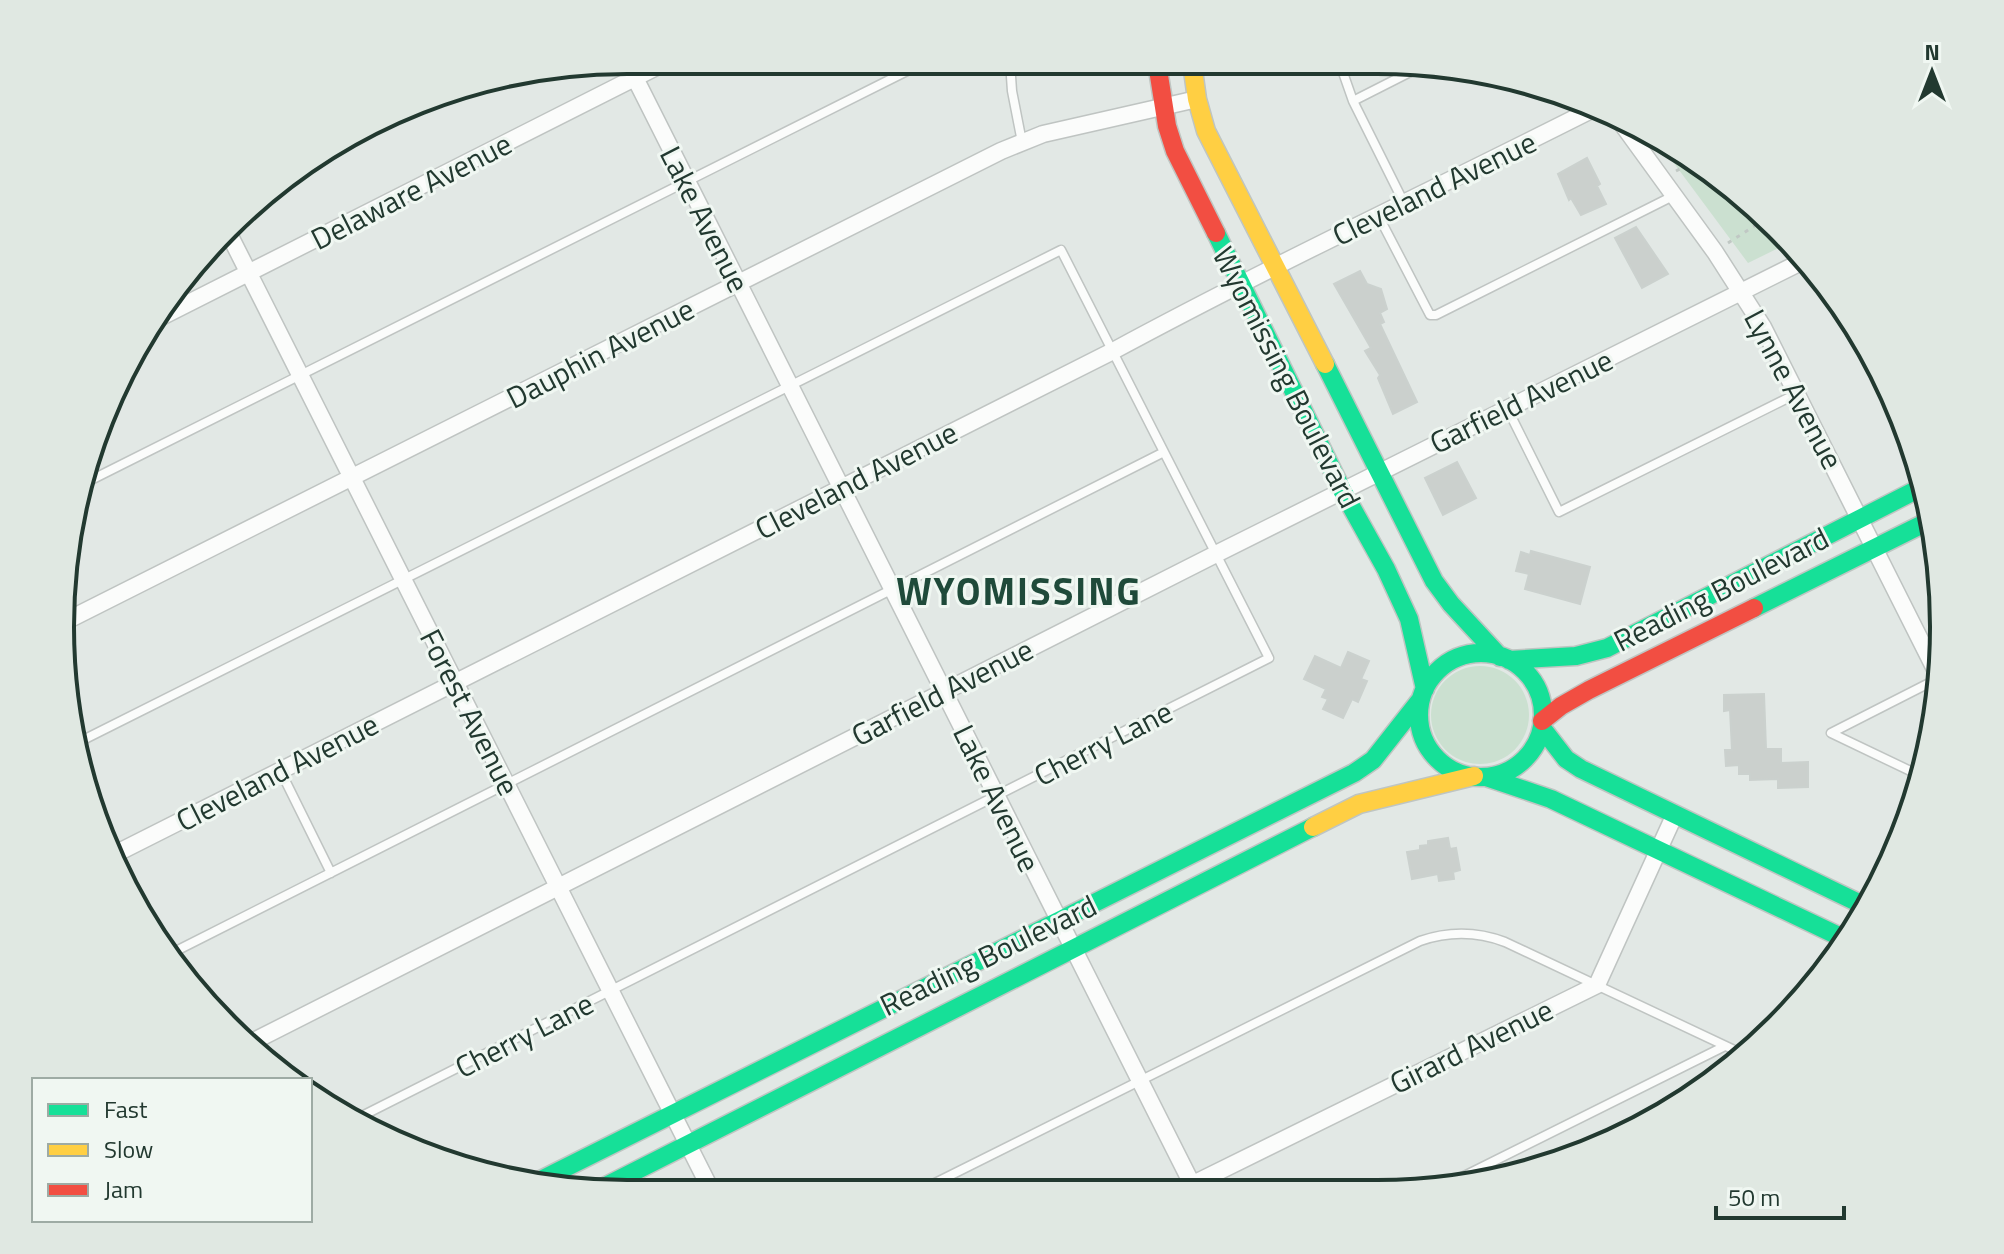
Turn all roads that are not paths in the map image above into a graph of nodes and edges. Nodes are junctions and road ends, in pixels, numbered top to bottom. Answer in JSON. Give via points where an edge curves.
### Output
{"nodes":[{"id":1,"x":632,"y":74,"type":"edge"},
{"id":2,"x":643,"y":74,"type":"edge"},
{"id":3,"x":901,"y":74,"type":"edge"},
{"id":4,"x":1012,"y":74,"type":"edge"},
{"id":5,"x":1159,"y":74,"type":"edge"},
{"id":6,"x":1194,"y":74,"type":"edge"},
{"id":7,"x":1344,"y":74,"type":"edge"},
{"id":8,"x":1405,"y":75,"type":"edge"},
{"id":9,"x":634,"y":79,"type":"junction"},
{"id":10,"x":1197,"y":99,"type":"junction"},
{"id":11,"x":1353,"y":101,"type":"junction"},
{"id":12,"x":1164,"y":106,"type":"junction"},
{"id":13,"x":1583,"y":114,"type":"edge"},
{"id":14,"x":1631,"y":136,"type":"edge"},
{"id":15,"x":1022,"y":142,"type":"junction"},
{"id":16,"x":686,"y":181,"type":"junction"},
{"id":17,"x":1674,"y":195,"type":"junction"},
{"id":18,"x":1405,"y":204,"type":"junction"},
{"id":19,"x":1379,"y":217,"type":"junction"},
{"id":20,"x":232,"y":240,"type":"edge"},
{"id":21,"x":1795,"y":264,"type":"edge"},
{"id":22,"x":1274,"y":266,"type":"junction"},
{"id":23,"x":248,"y":273,"type":"junction"},
{"id":24,"x":1240,"y":282,"type":"junction"},
{"id":25,"x":738,"y":283,"type":"junction"},
{"id":26,"x":1742,"y":291,"type":"junction"},
{"id":27,"x":174,"y":311,"type":"edge"},
{"id":28,"x":1113,"y":351,"type":"junction"},
{"id":29,"x":301,"y":375,"type":"junction"},
{"id":30,"x":789,"y":386,"type":"junction"},
{"id":31,"x":1797,"y":393,"type":"junction"},
{"id":32,"x":1507,"y":408,"type":"junction"},
{"id":33,"x":1164,"y":452,"type":"junction"},
{"id":34,"x":1380,"y":471,"type":"junction"},
{"id":35,"x":95,"y":478,"type":"edge"},
{"id":36,"x":352,"y":478,"type":"junction"},
{"id":37,"x":841,"y":488,"type":"junction"},
{"id":38,"x":1342,"y":490,"type":"junction"},
{"id":39,"x":1913,"y":492,"type":"edge"},
{"id":40,"x":1861,"y":518,"type":"junction"},
{"id":41,"x":1920,"y":526,"type":"edge"},
{"id":42,"x":1876,"y":548,"type":"junction"},
{"id":43,"x":1216,"y":554,"type":"junction"},
{"id":44,"x":403,"y":580,"type":"junction"},
{"id":45,"x":892,"y":590,"type":"junction"},
{"id":46,"x":74,"y":617,"type":"edge"},
{"id":47,"x":1929,"y":657,"type":"edge"},
{"id":48,"x":1505,"y":659,"type":"junction"},
{"id":49,"x":455,"y":682,"type":"junction"},
{"id":50,"x":1926,"y":686,"type":"edge"},
{"id":51,"x":944,"y":691,"type":"junction"},
{"id":52,"x":1423,"y":694,"type":"junction"},
{"id":53,"x":1542,"y":724,"type":"junction"},
{"id":54,"x":86,"y":739,"type":"edge"},
{"id":55,"x":280,"y":770,"type":"junction"},
{"id":56,"x":1911,"y":771,"type":"edge"},
{"id":57,"x":1480,"y":777,"type":"junction"},
{"id":58,"x":506,"y":784,"type":"junction"},
{"id":59,"x":996,"y":796,"type":"junction"},
{"id":60,"x":1675,"y":814,"type":"junction"},
{"id":61,"x":121,"y":851,"type":"edge"},
{"id":62,"x":1657,"y":851,"type":"junction"},
{"id":63,"x":331,"y":873,"type":"junction"},
{"id":64,"x":558,"y":888,"type":"junction"},
{"id":65,"x":1857,"y":902,"type":"edge"},
{"id":66,"x":1058,"y":921,"type":"junction"},
{"id":67,"x":1836,"y":935,"type":"edge"},
{"id":68,"x":178,"y":950,"type":"edge"},
{"id":69,"x":1073,"y":951,"type":"junction"},
{"id":70,"x":1597,"y":985,"type":"junction"},
{"id":71,"x":610,"y":991,"type":"junction"},
{"id":72,"x":258,"y":1039,"type":"edge"},
{"id":73,"x":1725,"y":1046,"type":"junction"},
{"id":74,"x":1734,"y":1050,"type":"edge"},
{"id":75,"x":1139,"y":1080,"type":"junction"},
{"id":76,"x":672,"y":1112,"type":"junction"},
{"id":77,"x":365,"y":1114,"type":"edge"},
{"id":78,"x":689,"y":1144,"type":"junction"},
{"id":79,"x":1475,"y":1171,"type":"edge"},
{"id":80,"x":552,"y":1174,"type":"edge"},
{"id":81,"x":618,"y":1180,"type":"edge"},
{"id":82,"x":706,"y":1180,"type":"edge"},
{"id":83,"x":941,"y":1180,"type":"edge"},
{"id":84,"x":1190,"y":1180,"type":"edge"},
{"id":85,"x":1210,"y":1180,"type":"edge"}],
"edges":[{"from":1,"to":9,"type":"street","name":"Lake Avenue"},
{"from":2,"to":9,"type":"street","name":"Delaware Avenue"},
{"from":3,"to":16,"type":"lane"},
{"from":4,"to":15,"type":"lane"},
{"from":5,"to":12,"type":"street","name":"Wyomissing Boulevard"},
{"from":6,"to":10,"type":"street","name":"Wyomissing Boulevard"},
{"from":7,"to":11,"type":"lane"},
{"from":8,"to":11,"type":"lane"},
{"from":9,"to":16,"type":"street","name":"Lake Avenue"},
{"from":9,"to":23,"type":"street","name":"Delaware Avenue"},
{"from":10,"to":12,"type":"street","name":"Dauphin Avenue"},
{"from":10,"to":22,"type":"street","name":"Wyomissing Boulevard","via":[[1206,131]]},
{"from":11,"to":18,"type":"lane"},
{"from":12,"to":15,"type":"street","name":"Dauphin Avenue"},
{"from":12,"to":24,"type":"street","name":"Wyomissing Boulevard","via":[[1175,151]]},
{"from":13,"to":18,"type":"street","name":"Cleveland Avenue"},
{"from":14,"to":17,"type":"street","name":"Lynne Avenue"},
{"from":15,"to":25,"type":"street","name":"Dauphin Avenue"},
{"from":16,"to":25,"type":"street","name":"Lake Avenue"},
{"from":16,"to":29,"type":"lane"},
{"from":17,"to":19,"type":"lane","via":[[1436,315],[1430,315],[1421,301]]},
{"from":17,"to":26,"type":"street","name":"Lynne Avenue"},
{"from":18,"to":19,"type":"street","name":"Cleveland Avenue"},
{"from":19,"to":22,"type":"street","name":"Cleveland Avenue"},
{"from":20,"to":23,"type":"street","name":"Forest Avenue"},
{"from":21,"to":26,"type":"street","name":"Garfield Avenue"},
{"from":22,"to":24,"type":"street","name":"Cleveland Avenue"},
{"from":22,"to":34,"type":"street","name":"Wyomissing Boulevard"},
{"from":23,"to":27,"type":"street","name":"Delaware Avenue"},
{"from":23,"to":29,"type":"street","name":"Forest Avenue"},
{"from":24,"to":28,"type":"street","name":"Cleveland Avenue"},
{"from":24,"to":38,"type":"street","name":"Wyomissing Boulevard"},
{"from":25,"to":30,"type":"street","name":"Lake Avenue"},
{"from":25,"to":36,"type":"street","name":"Dauphin Avenue"},
{"from":26,"to":31,"type":"street","name":"Lynne Avenue"},
{"from":26,"to":32,"type":"street","name":"Garfield Avenue"},
{"from":28,"to":30,"type":"lane","name":"Cherry Lane","via":[[1061,250]]},
{"from":28,"to":33,"type":"lane","name":"Cherry Lane"},
{"from":28,"to":37,"type":"street","name":"Cleveland Avenue"},
{"from":29,"to":35,"type":"lane"},
{"from":29,"to":36,"type":"street","name":"Forest Avenue"},
{"from":30,"to":37,"type":"street","name":"Lake Avenue"},
{"from":30,"to":44,"type":"lane"},
{"from":31,"to":32,"type":"lane","via":[[1559,512]]},
{"from":31,"to":40,"type":"street","name":"Lynne Avenue"},
{"from":32,"to":34,"type":"street","name":"Garfield Avenue"},
{"from":33,"to":43,"type":"lane","name":"Cherry Lane"},
{"from":33,"to":45,"type":"lane"},
{"from":34,"to":38,"type":"street","name":"Garfield Avenue"},
{"from":34,"to":48,"type":"street","name":"Wyomissing Boulevard","via":[[1434,581]]},
{"from":36,"to":44,"type":"street","name":"Forest Avenue"},
{"from":36,"to":46,"type":"street","name":"Dauphin Avenue"},
{"from":37,"to":45,"type":"street","name":"Lake Avenue"},
{"from":37,"to":49,"type":"street","name":"Cleveland Avenue"},
{"from":38,"to":43,"type":"street","name":"Garfield Avenue"},
{"from":38,"to":52,"type":"street","name":"Wyomissing Boulevard","via":[[1409,619]]},
{"from":39,"to":40,"type":"street","name":"Reading Boulevard"},
{"from":40,"to":42,"type":"street","name":"Lynne Avenue"},
{"from":40,"to":48,"type":"street","name":"Reading Boulevard","via":[[1607,648],[1576,656]]},
{"from":41,"to":42,"type":"street","name":"Reading Boulevard"},
{"from":42,"to":47,"type":"street","name":"Lynne Avenue"},
{"from":42,"to":53,"type":"street","name":"Reading Boulevard","via":[[1589,690]]},
{"from":43,"to":51,"type":"street","name":"Garfield Avenue"},
{"from":43,"to":59,"type":"lane","name":"Cherry Lane","via":[[1269,658]]},
{"from":44,"to":49,"type":"street","name":"Forest Avenue"},
{"from":44,"to":54,"type":"lane"},
{"from":45,"to":51,"type":"street","name":"Lake Avenue"},
{"from":45,"to":58,"type":"lane"},
{"from":48,"to":52,"type":"street","via":[[1474,654],[1457,659],[1441,668]]},
{"from":48,"to":53,"type":"street","via":[[1523,669],[1537,689]]},
{"from":49,"to":55,"type":"street","name":"Cleveland Avenue"},
{"from":49,"to":58,"type":"street","name":"Forest Avenue"},
{"from":50,"to":56,"type":"lane","via":[[1831,733]]},
{"from":51,"to":59,"type":"street","name":"Lake Avenue"},
{"from":51,"to":64,"type":"street","name":"Garfield Avenue"},
{"from":52,"to":57,"type":"street","via":[[1421,729],[1430,750],[1445,766]]},
{"from":52,"to":66,"type":"street","name":"Reading Boulevard","via":[[1373,760],[1354,773]]},
{"from":53,"to":57,"type":"street","via":[[1525,758],[1503,773]]},
{"from":53,"to":60,"type":"street","via":[[1566,759]]},
{"from":55,"to":61,"type":"street","name":"Cleveland Avenue"},
{"from":55,"to":63,"type":"lane"},
{"from":57,"to":62,"type":"street","via":[[1551,799]]},
{"from":57,"to":69,"type":"street","name":"Reading Boulevard","via":[[1359,804]]},
{"from":58,"to":63,"type":"lane"},
{"from":58,"to":64,"type":"street","name":"Forest Avenue"},
{"from":59,"to":66,"type":"street","name":"Lake Avenue"},
{"from":59,"to":71,"type":"lane","name":"Cherry Lane"},
{"from":60,"to":62,"type":"street"},
{"from":60,"to":65,"type":"street"},
{"from":62,"to":67,"type":"street"},
{"from":62,"to":70,"type":"street"},
{"from":63,"to":68,"type":"lane"},
{"from":64,"to":71,"type":"street","name":"Forest Avenue"},
{"from":64,"to":72,"type":"street","name":"Garfield Avenue"},
{"from":66,"to":69,"type":"street","name":"Lake Avenue"},
{"from":66,"to":76,"type":"street","name":"Reading Boulevard"},
{"from":69,"to":75,"type":"street","name":"Lake Avenue"},
{"from":69,"to":78,"type":"street","name":"Reading Boulevard"},
{"from":70,"to":73,"type":"lane"},
{"from":70,"to":75,"type":"lane","via":[[1488,935],[1433,937]]},
{"from":70,"to":85,"type":"street","name":"Girard Avenue"},
{"from":71,"to":76,"type":"street","name":"Forest Avenue"},
{"from":71,"to":77,"type":"lane","name":"Cherry Lane"},
{"from":73,"to":74,"type":"lane"},
{"from":73,"to":79,"type":"lane"},
{"from":75,"to":83,"type":"lane"},
{"from":75,"to":84,"type":"street","name":"Lake Avenue"},
{"from":76,"to":78,"type":"street","name":"Forest Avenue"},
{"from":76,"to":80,"type":"street","name":"Reading Boulevard"},
{"from":78,"to":81,"type":"street","name":"Reading Boulevard"},
{"from":78,"to":82,"type":"street","name":"Forest Avenue"}]}
